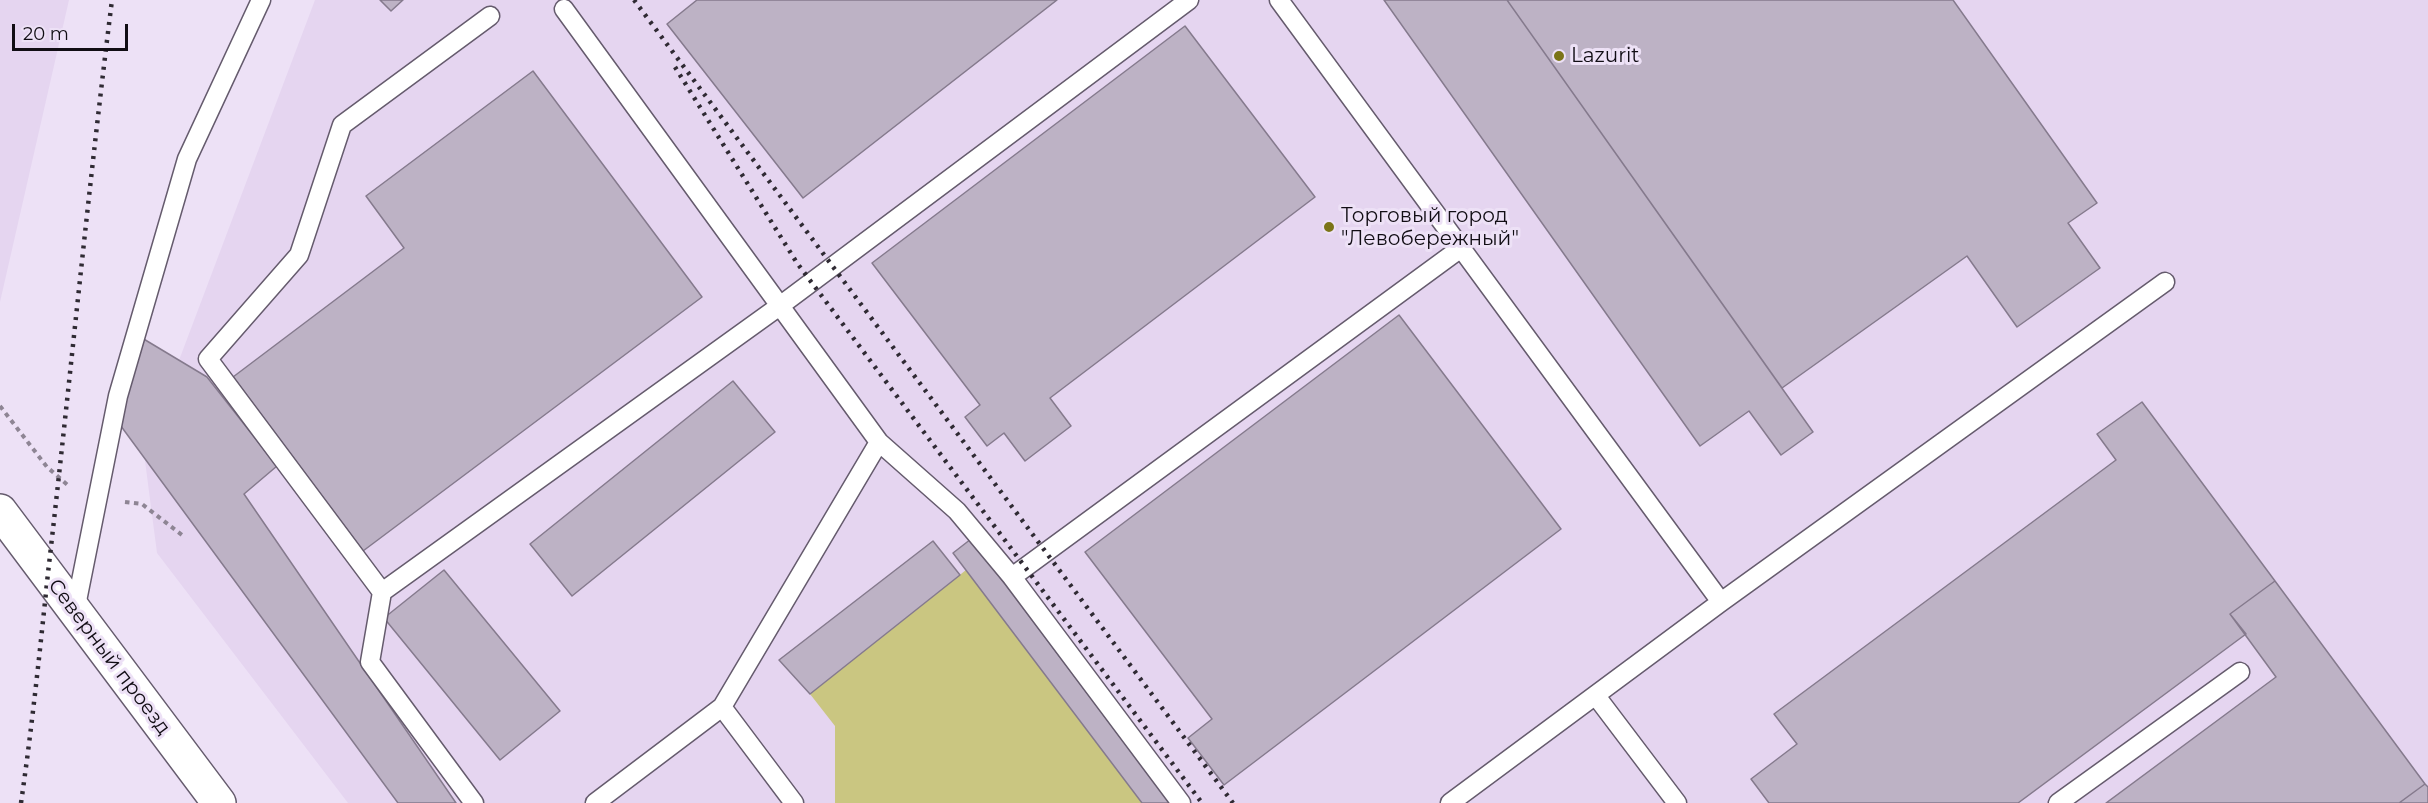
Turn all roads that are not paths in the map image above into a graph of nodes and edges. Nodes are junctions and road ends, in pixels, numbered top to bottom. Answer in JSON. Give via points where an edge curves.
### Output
{"nodes":[{"id":1,"x":261,"y":0,"type":"edge"},
{"id":2,"x":1189,"y":0,"type":"edge"},
{"id":3,"x":1280,"y":0,"type":"edge"},
{"id":4,"x":564,"y":9,"type":"dead end"},
{"id":5,"x":490,"y":16,"type":"dead end"},
{"id":6,"x":1461,"y":248,"type":"junction"},
{"id":7,"x":2165,"y":282,"type":"dead end"},
{"id":8,"x":781,"y":305,"type":"junction"},
{"id":9,"x":879,"y":442,"type":"junction"},
{"id":10,"x":0,"y":511,"type":"edge"},
{"id":11,"x":1012,"y":577,"type":"junction"},
{"id":12,"x":382,"y":592,"type":"junction"},
{"id":13,"x":1721,"y":602,"type":"junction"},
{"id":14,"x":75,"y":610,"type":"junction"},
{"id":15,"x":2240,"y":672,"type":"dead end"},
{"id":16,"x":1596,"y":696,"type":"junction"},
{"id":17,"x":722,"y":707,"type":"junction"},
{"id":18,"x":219,"y":803,"type":"edge"},
{"id":19,"x":474,"y":803,"type":"edge"},
{"id":20,"x":595,"y":803,"type":"edge"},
{"id":21,"x":795,"y":803,"type":"edge"},
{"id":22,"x":1181,"y":803,"type":"edge"},
{"id":23,"x":1450,"y":803,"type":"edge"},
{"id":24,"x":1677,"y":803,"type":"edge"},
{"id":25,"x":2058,"y":803,"type":"edge"}],
"edges":[{"from":1,"to":14,"type":"lane","via":[[187,159],[118,396]]},
{"from":2,"to":8,"type":"lane"},
{"from":3,"to":6,"type":"lane"},
{"from":4,"to":8,"type":"lane"},
{"from":5,"to":12,"type":"lane","via":[[342,125],[299,255],[208,359]]},
{"from":6,"to":11,"type":"lane"},
{"from":6,"to":13,"type":"lane"},
{"from":7,"to":13,"type":"lane"},
{"from":8,"to":9,"type":"lane"},
{"from":8,"to":12,"type":"lane"},
{"from":9,"to":11,"type":"lane","via":[[957,511]]},
{"from":9,"to":17,"type":"lane"},
{"from":10,"to":14,"type":"street","name":"Северный проезд"},
{"from":11,"to":22,"type":"lane"},
{"from":12,"to":19,"type":"lane","via":[[370,662]]},
{"from":13,"to":16,"type":"lane"},
{"from":14,"to":18,"type":"street","name":"Северный проезд"},
{"from":15,"to":25,"type":"lane"},
{"from":16,"to":23,"type":"lane"},
{"from":16,"to":24,"type":"lane"},
{"from":17,"to":20,"type":"lane"},
{"from":17,"to":21,"type":"lane"}]}
